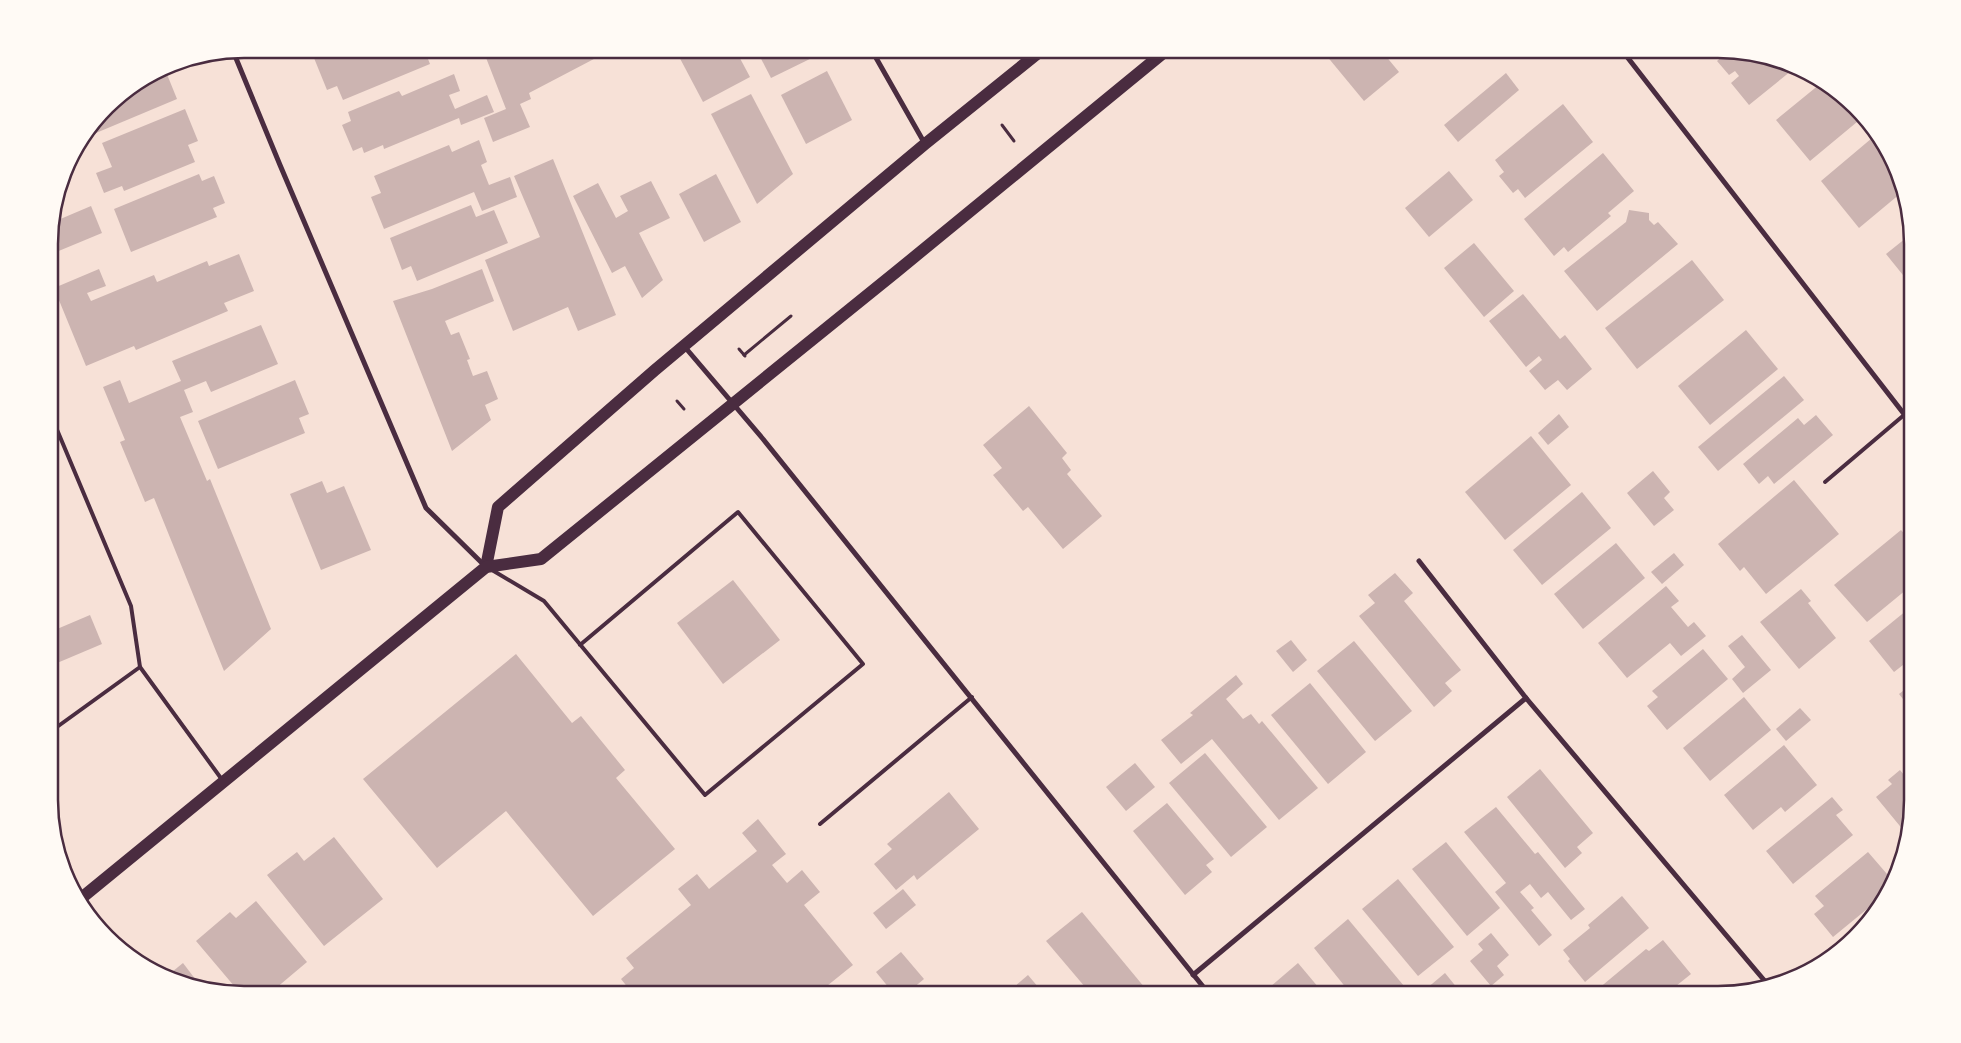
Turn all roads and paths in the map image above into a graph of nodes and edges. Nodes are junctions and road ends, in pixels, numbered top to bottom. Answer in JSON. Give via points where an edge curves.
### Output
{"nodes":[{"id":1,"x":236,"y":58,"type":"edge"},
{"id":2,"x":876,"y":58,"type":"edge"},
{"id":3,"x":1032,"y":58,"type":"edge"},
{"id":4,"x":1157,"y":58,"type":"edge"},
{"id":5,"x":1629,"y":58,"type":"edge"},
{"id":6,"x":1002,"y":125,"type":"dead end"},
{"id":7,"x":925,"y":144,"type":"junction"},
{"id":8,"x":1018,"y":146,"type":"dead end"},
{"id":9,"x":791,"y":316,"type":"dead end"},
{"id":10,"x":684,"y":346,"type":"junction"},
{"id":11,"x":739,"y":349,"type":"dead end"},
{"id":12,"x":744,"y":355,"type":"junction"},
{"id":13,"x":750,"y":361,"type":"dead end"},
{"id":14,"x":733,"y":403,"type":"junction"},
{"id":15,"x":1904,"y":415,"type":"joint"},
{"id":16,"x":58,"y":432,"type":"edge"},
{"id":17,"x":1825,"y":482,"type":"dead end"},
{"id":18,"x":1419,"y":561,"type":"dead end"},
{"id":19,"x":486,"y":567,"type":"junction"},
{"id":20,"x":580,"y":644,"type":"junction"},
{"id":21,"x":140,"y":667,"type":"junction"},
{"id":22,"x":972,"y":697,"type":"junction"},
{"id":23,"x":1526,"y":698,"type":"junction"},
{"id":24,"x":58,"y":726,"type":"edge"},
{"id":25,"x":223,"y":782,"type":"junction"},
{"id":26,"x":820,"y":824,"type":"dead end"},
{"id":27,"x":84,"y":895,"type":"edge"},
{"id":28,"x":1193,"y":974,"type":"junction"},
{"id":29,"x":1764,"y":980,"type":"edge"},
{"id":30,"x":1203,"y":986,"type":"edge"}],
"edges":[{"from":1,"to":19,"type":"street","via":[[426,508]]},
{"from":2,"to":7,"type":"street"},
{"from":3,"to":7,"type":"main road"},
{"from":4,"to":14,"type":"main road"},
{"from":5,"to":15,"type":"street"},
{"from":6,"to":8,"type":"path"},
{"from":7,"to":10,"type":"main road"},
{"from":9,"to":12,"type":"path"},
{"from":10,"to":14,"type":"street"},
{"from":10,"to":19,"type":"main road","via":[[498,507]]},
{"from":11,"to":12,"type":"path"},
{"from":12,"to":13,"type":"path"},
{"from":14,"to":19,"type":"main road","via":[[541,559]]},
{"from":14,"to":22,"type":"street"},
{"from":15,"to":17,"type":"lane"},
{"from":16,"to":21,"type":"lane","via":[[132,606]]},
{"from":18,"to":23,"type":"street"},
{"from":19,"to":20,"type":"lane","via":[[544,602]]},
{"from":19,"to":25,"type":"main road"},
{"from":20,"to":20,"type":"lane","via":[[705,795],[863,664],[738,512]]},
{"from":21,"to":24,"type":"lane"},
{"from":21,"to":25,"type":"lane"},
{"from":22,"to":26,"type":"lane"},
{"from":22,"to":28,"type":"street"},
{"from":23,"to":28,"type":"street"},
{"from":23,"to":29,"type":"street"},
{"from":25,"to":27,"type":"main road"},
{"from":28,"to":30,"type":"street"}]}
